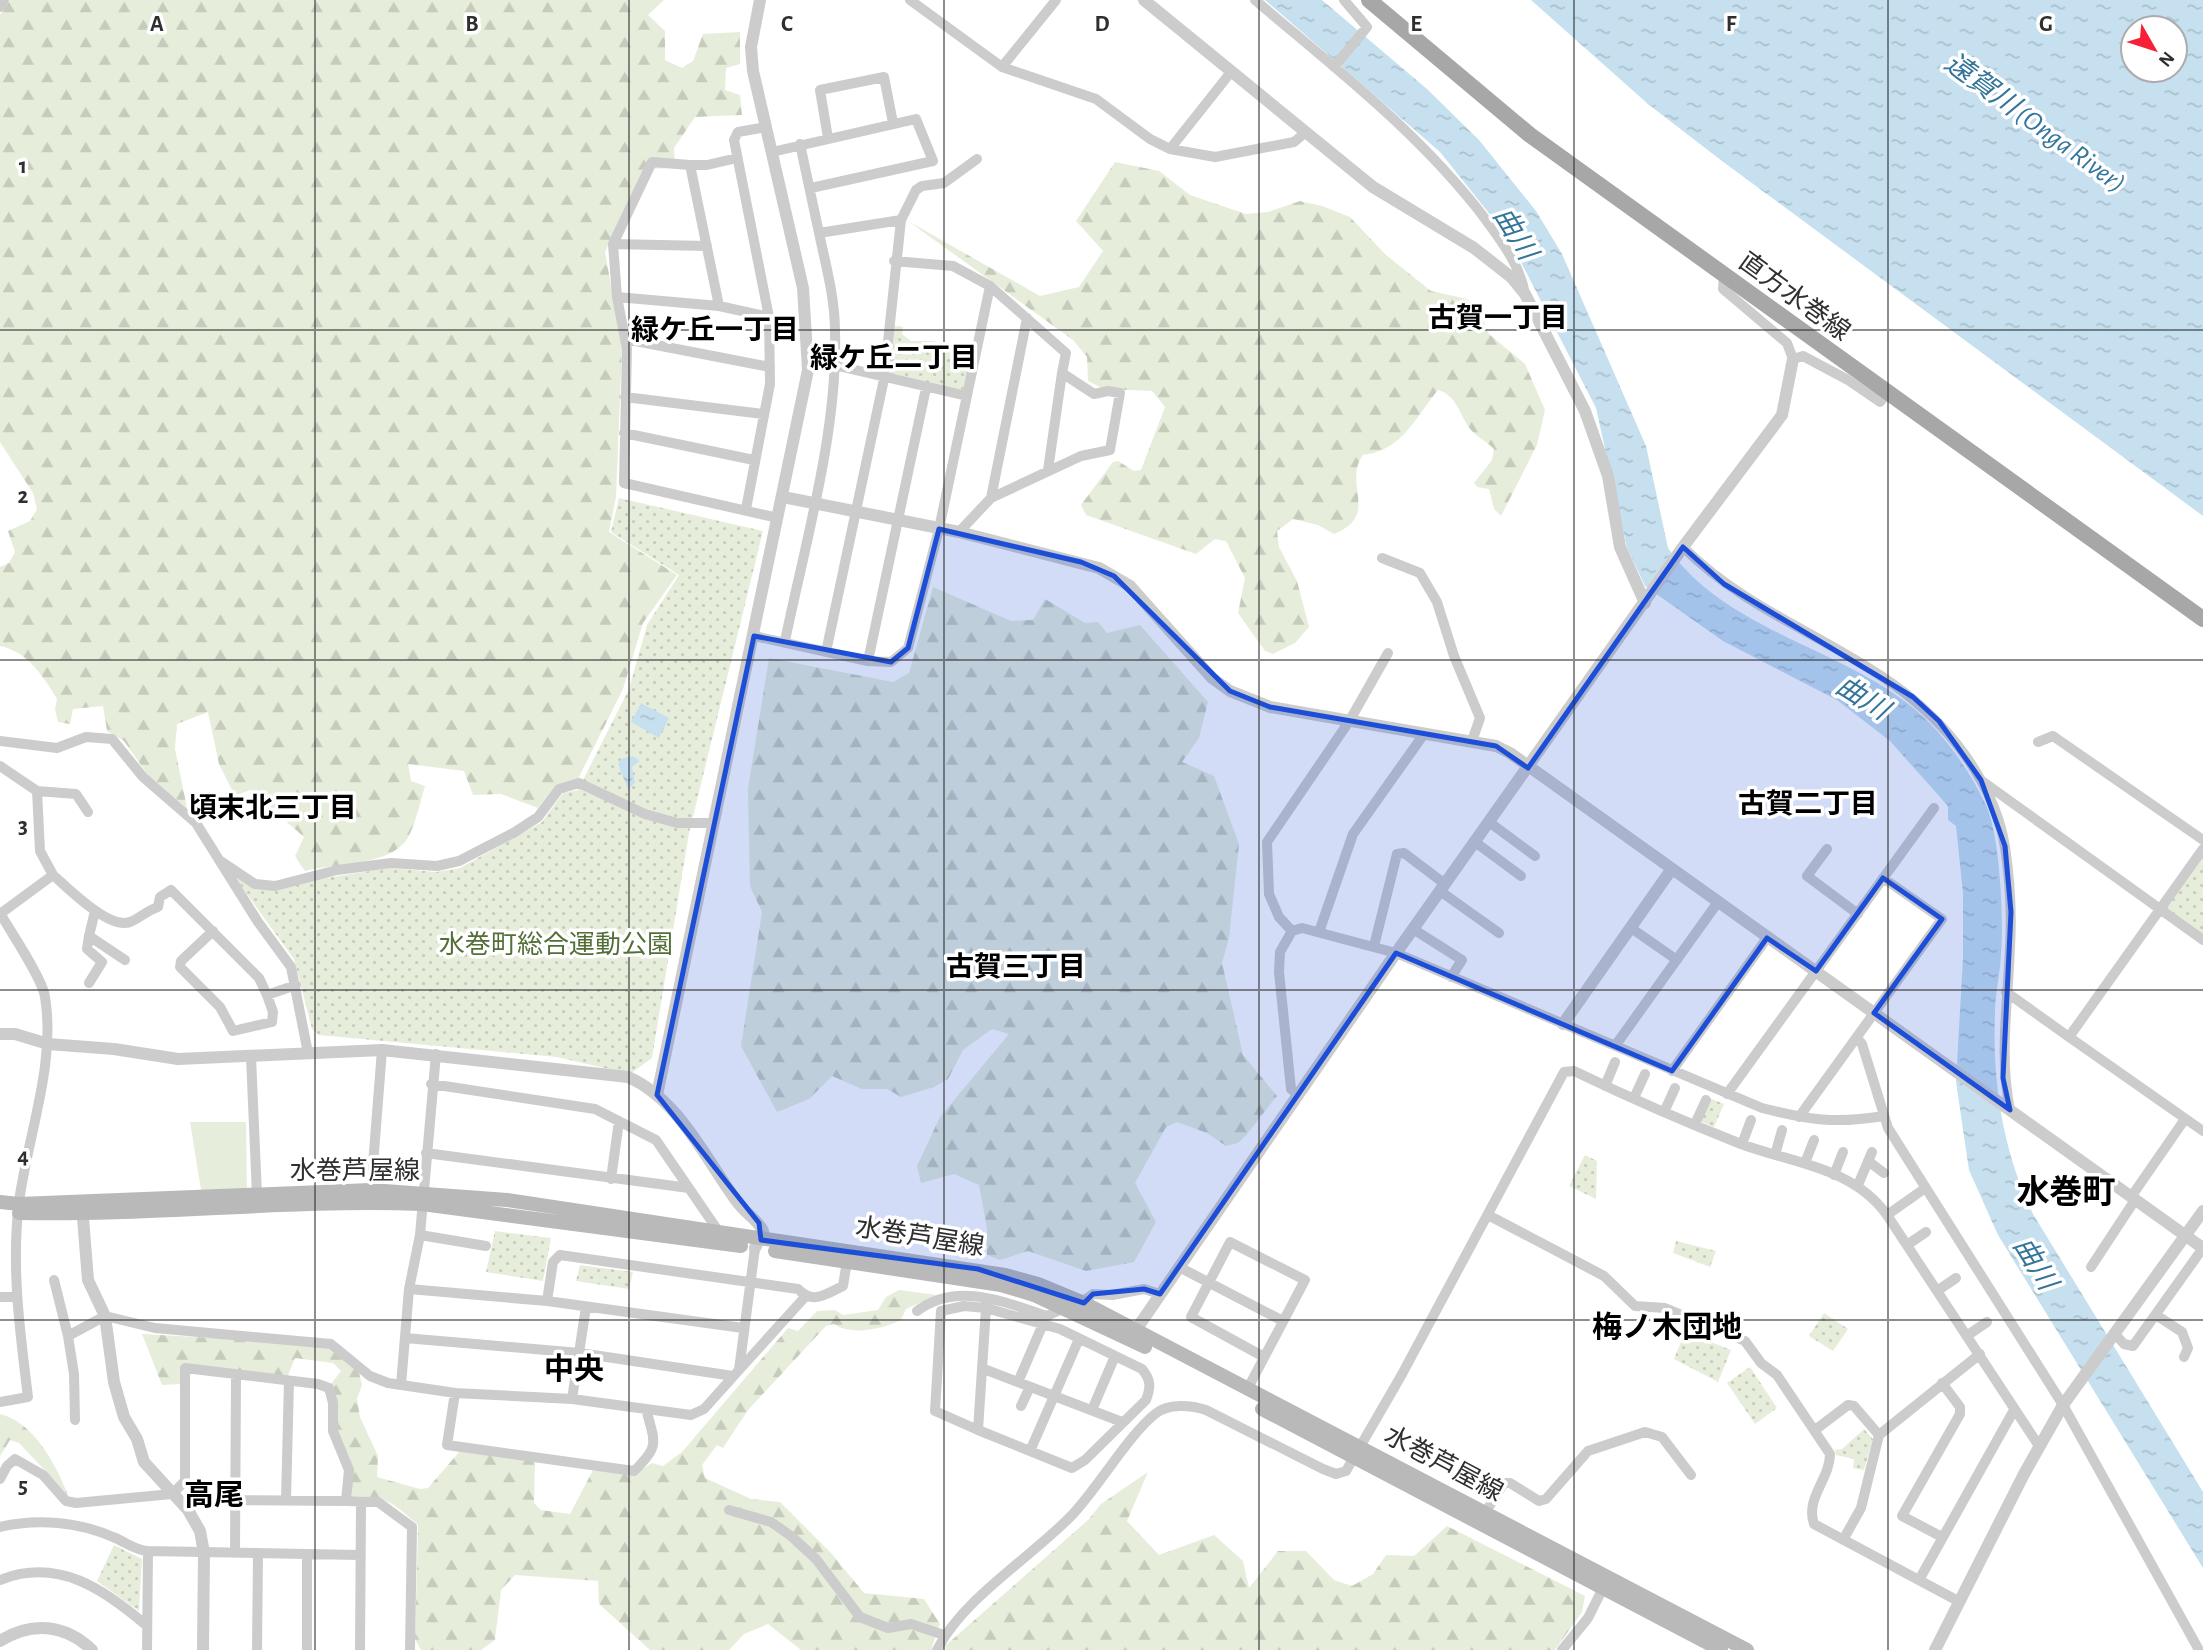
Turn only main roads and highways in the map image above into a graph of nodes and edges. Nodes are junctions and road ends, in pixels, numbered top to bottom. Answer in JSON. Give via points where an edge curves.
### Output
{"nodes":[{"id":1,"x":1369,"y":0,"type":"edge"},
{"id":2,"x":2203,"y":619,"type":"edge"},
{"id":3,"x":422,"y":1199,"type":"junction"},
{"id":4,"x":0,"y":1202,"type":"edge"},
{"id":5,"x":82,"y":1207,"type":"junction"},
{"id":6,"x":19,"y":1208,"type":"junction"},
{"id":7,"x":0,"y":1211,"type":"edge"},
{"id":8,"x":758,"y":1244,"type":"junction"},
{"id":9,"x":1132,"y":1335,"type":"junction"},
{"id":10,"x":1357,"y":1452,"type":"junction"},
{"id":11,"x":1606,"y":1582,"type":"junction"},
{"id":12,"x":1743,"y":1649,"type":"edge"},
{"id":13,"x":1721,"y":1650,"type":"edge"}],
"edges":[{"from":1,"to":2,"type":"main road","name":"直方水巻線","via":[[1530,135]]},
{"from":3,"to":5,"type":"main road","name":"水巻芦屋線"},
{"from":3,"to":5,"type":"main road","name":"水巻芦屋線","via":[[371,1190]]},
{"from":3,"to":8,"type":"main road","name":"水巻芦屋線"},
{"from":3,"to":8,"type":"main road","name":"水巻芦屋線","via":[[507,1200],[719,1232]]},
{"from":4,"to":6,"type":"main road","name":"水巻芦屋線"},
{"from":5,"to":6,"type":"main road","name":"水巻芦屋線"},
{"from":6,"to":7,"type":"main road","name":"水巻芦屋線"},
{"from":8,"to":9,"type":"main road","name":"水巻芦屋線","via":[[1002,1285]]},
{"from":8,"to":9,"type":"main road","name":"水巻芦屋線","via":[[978,1269],[1038,1284],[1084,1303]]},
{"from":9,"to":10,"type":"main road","name":"水巻芦屋線"},
{"from":9,"to":10,"type":"main road","name":"水巻芦屋線","via":[[1247,1390]]},
{"from":10,"to":11,"type":"main road","name":"水巻芦屋線"},
{"from":10,"to":11,"type":"main road","name":"水巻芦屋線","via":[[1485,1513]]},
{"from":11,"to":12,"type":"main road","name":"水巻芦屋線"},
{"from":11,"to":13,"type":"main road","name":"水巻芦屋線"}]}
